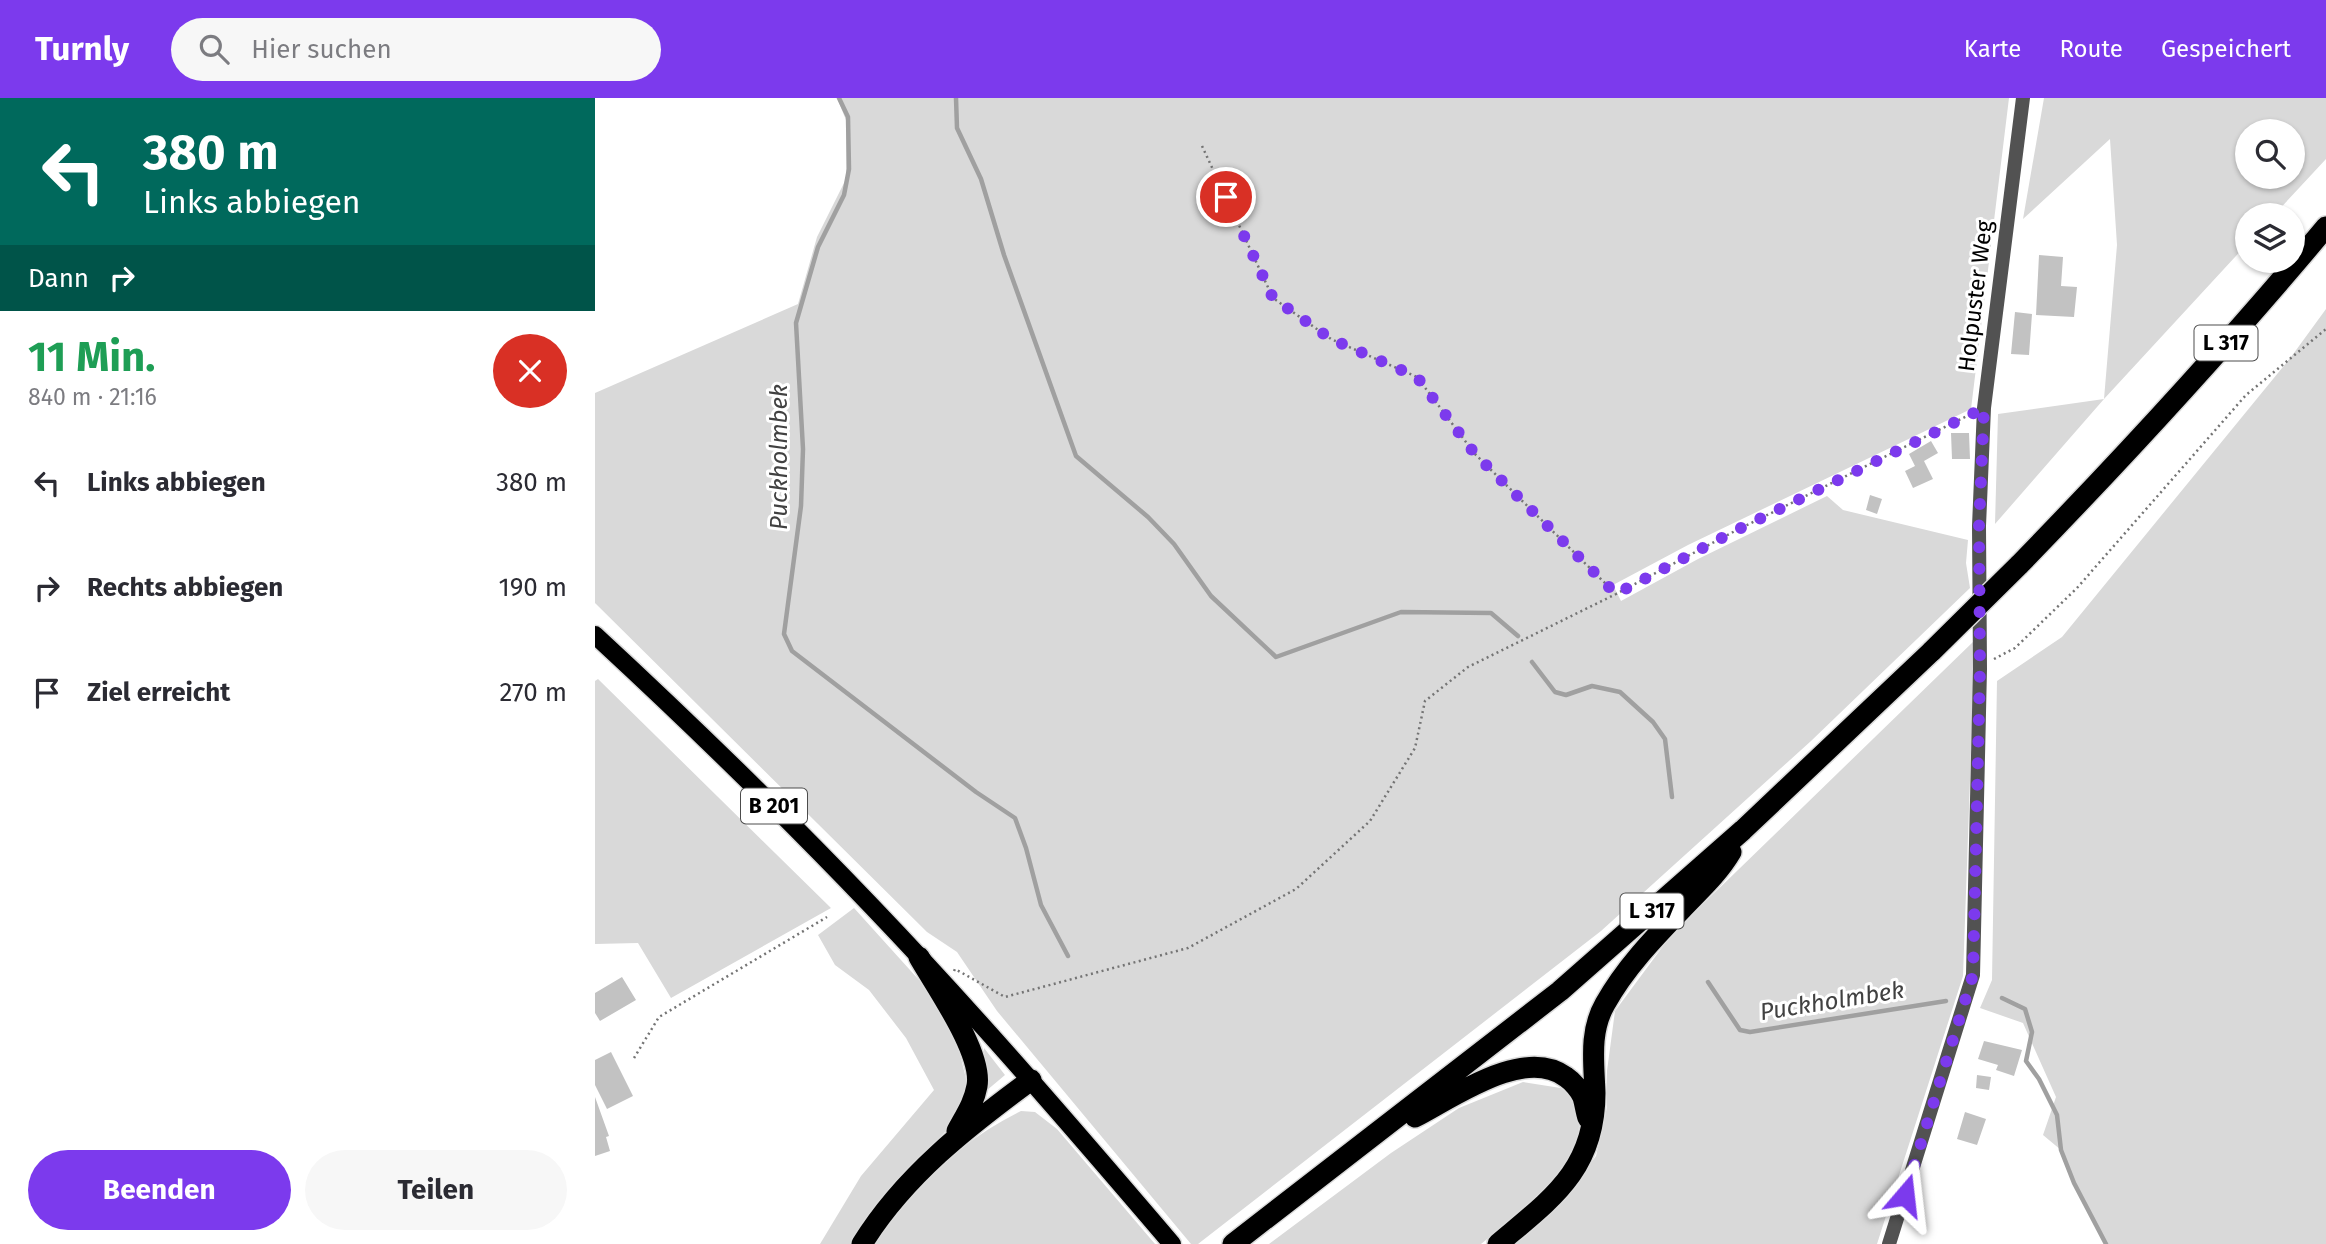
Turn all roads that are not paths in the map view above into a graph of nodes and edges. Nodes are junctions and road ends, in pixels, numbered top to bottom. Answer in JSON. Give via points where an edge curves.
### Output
{"nodes":[{"id":1,"x":2023,"y":98,"type":"edge"},
{"id":2,"x":2326,"y":228,"type":"edge"},
{"id":3,"x":595,"y":635,"type":"edge"},
{"id":4,"x":1743,"y":830,"type":"junction"},
{"id":5,"x":919,"y":957,"type":"junction"},
{"id":6,"x":1031,"y":1080,"type":"junction"},
{"id":7,"x":1591,"y":1131,"type":"junction"},
{"id":8,"x":953,"y":1140,"type":"junction"},
{"id":9,"x":1368,"y":1141,"type":"junction"},
{"id":10,"x":862,"y":1244,"type":"edge"},
{"id":11,"x":1173,"y":1244,"type":"edge"},
{"id":12,"x":1233,"y":1244,"type":"edge"},
{"id":13,"x":1498,"y":1244,"type":"edge"},
{"id":14,"x":1889,"y":1244,"type":"edge"}],
"edges":[{"from":1,"to":14,"type":"street","name":"Holpuster Weg","via":[[1984,408],[1973,975]]},
{"from":2,"to":4,"type":"highway","number":"L 317","bridge":true,"via":[[2124,457],[2019,565]]},
{"from":3,"to":5,"type":"main road","number":"B 201","via":[[728,760]]},
{"from":4,"to":7,"type":"highway","via":[[1722,867],[1624,973],[1603,1006],[1595,1026]]},
{"from":4,"to":9,"type":"highway","number":"L 317","via":[[1560,991]]},
{"from":5,"to":6,"type":"main road","number":"B 201"},
{"from":5,"to":8,"type":"highway","via":[[973,1052],[978,1082],[972,1105]]},
{"from":6,"to":8,"type":"highway"},
{"from":6,"to":11,"type":"main road","number":"B 201"},
{"from":7,"to":9,"type":"highway","via":[[1577,1088],[1557,1070],[1541,1067],[1496,1075]]},
{"from":7,"to":13,"type":"highway","via":[[1568,1180]]},
{"from":8,"to":10,"type":"highway","via":[[902,1190]]},
{"from":9,"to":12,"type":"highway"}]}
